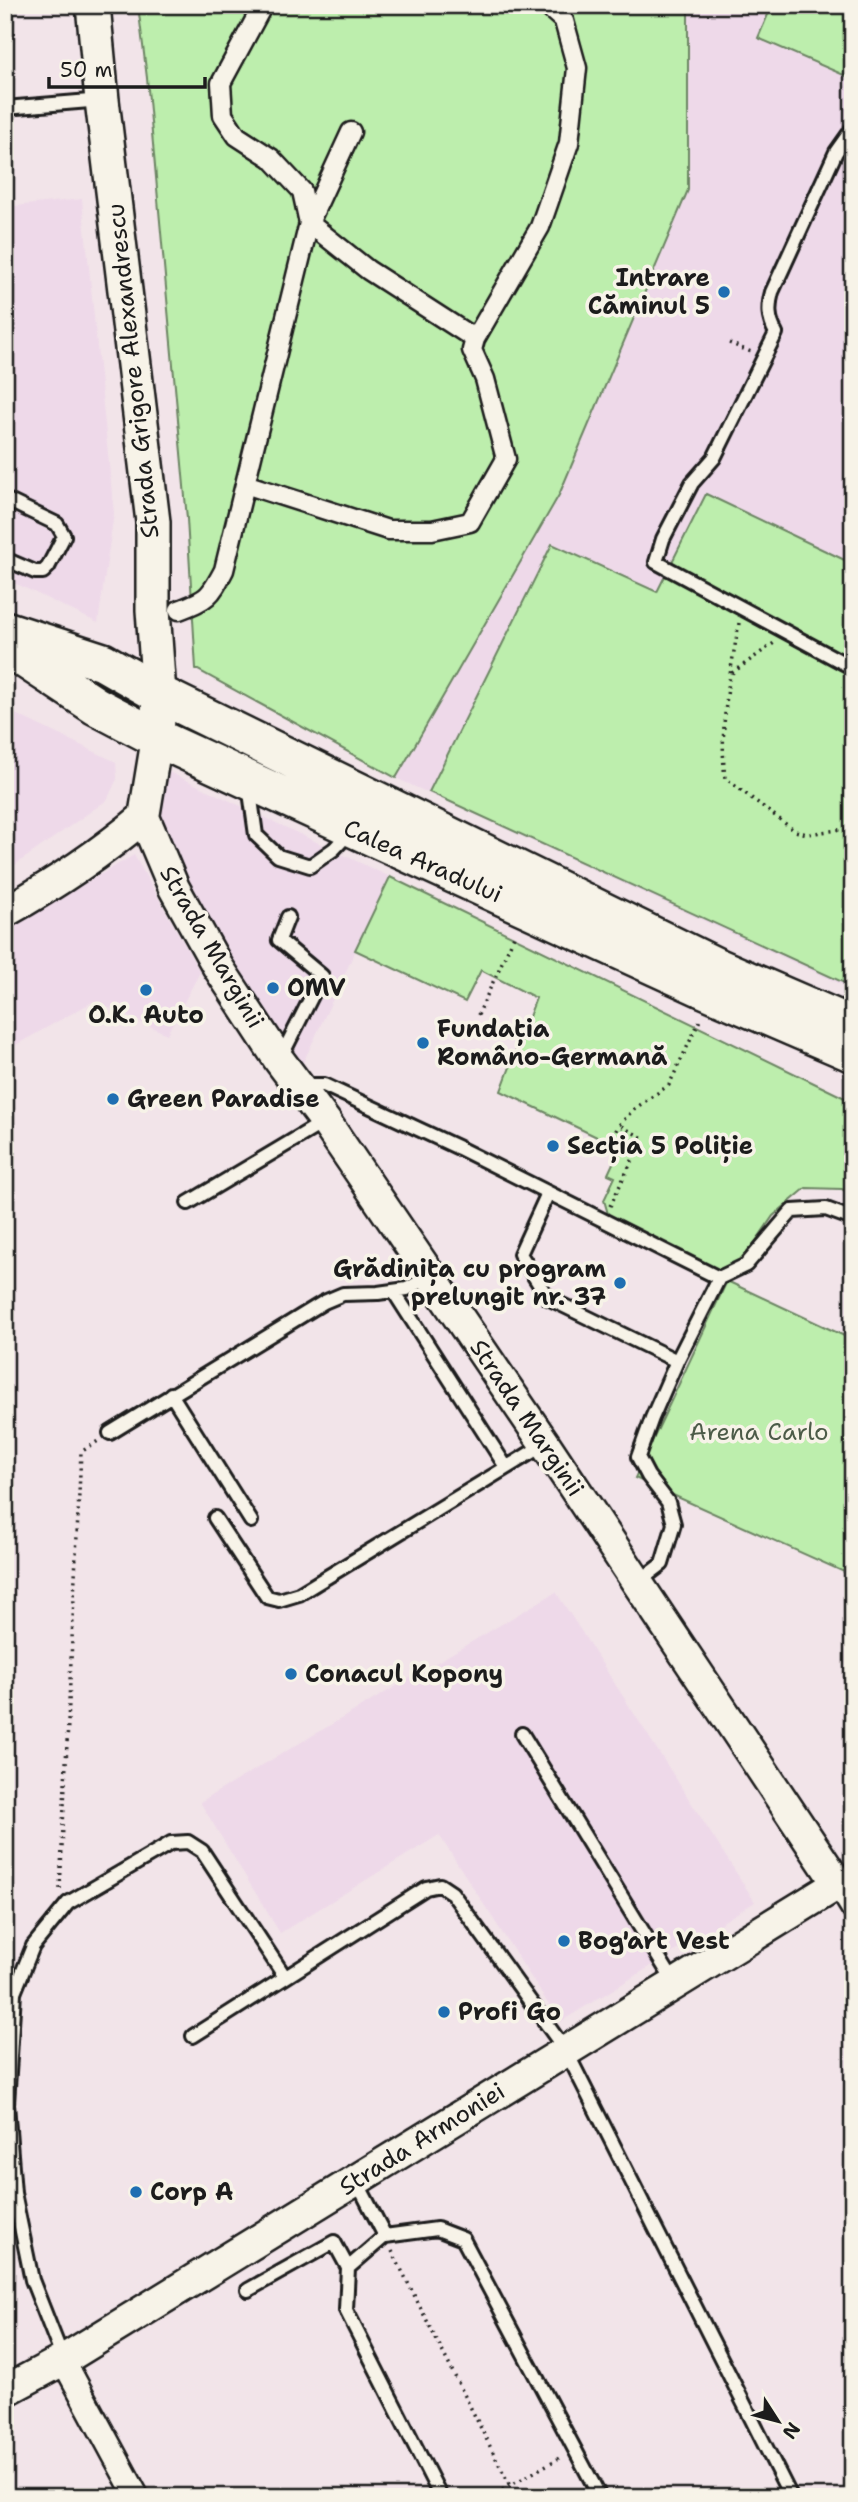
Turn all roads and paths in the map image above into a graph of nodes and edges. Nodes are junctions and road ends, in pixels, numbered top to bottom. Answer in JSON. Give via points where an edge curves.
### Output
{"nodes":[{"id":1,"x":93,"y":5,"type":"edge"},
{"id":2,"x":264,"y":5,"type":"edge"},
{"id":3,"x":547,"y":5,"type":"edge"},
{"id":4,"x":102,"y":100,"type":"junction"},
{"id":5,"x":5,"y":108,"type":"edge"},
{"id":6,"x":853,"y":128,"type":"edge"},
{"id":7,"x":351,"y":132,"type":"dead end"},
{"id":8,"x":309,"y":223,"type":"junction"},
{"id":9,"x":475,"y":339,"type":"junction"},
{"id":10,"x":729,"y":343,"type":"dead end"},
{"id":11,"x":762,"y":358,"type":"junction"},
{"id":12,"x":245,"y":484,"type":"junction"},
{"id":13,"x":5,"y":499,"type":"edge"},
{"id":14,"x":5,"y":559,"type":"edge"},
{"id":15,"x":741,"y":609,"type":"junction"},
{"id":16,"x":179,"y":610,"type":"dead end"},
{"id":17,"x":5,"y":630,"type":"edge"},
{"id":18,"x":787,"y":633,"type":"junction"},
{"id":19,"x":5,"y":646,"type":"edge"},
{"id":20,"x":853,"y":668,"type":"edge"},
{"id":21,"x":730,"y":674,"type":"junction"},
{"id":22,"x":159,"y":694,"type":"junction"},
{"id":23,"x":157,"y":738,"type":"junction"},
{"id":24,"x":249,"y":781,"type":"junction"},
{"id":25,"x":144,"y":817,"type":"junction"},
{"id":26,"x":853,"y":828,"type":"edge"},
{"id":27,"x":353,"y":830,"type":"junction"},
{"id":28,"x":5,"y":912,"type":"edge"},
{"id":29,"x":288,"y":917,"type":"dead end"},
{"id":30,"x":516,"y":932,"type":"dead end"},
{"id":31,"x":478,"y":1015,"type":"dead end"},
{"id":32,"x":700,"y":1020,"type":"dead end"},
{"id":33,"x":853,"y":1026,"type":"edge"},
{"id":34,"x":853,"y":1054,"type":"edge"},
{"id":35,"x":279,"y":1060,"type":"junction"},
{"id":36,"x":302,"y":1091,"type":"junction"},
{"id":37,"x":324,"y":1121,"type":"junction"},
{"id":38,"x":619,"y":1125,"type":"junction"},
{"id":39,"x":609,"y":1143,"type":"dead end"},
{"id":40,"x":548,"y":1193,"type":"junction"},
{"id":41,"x":188,"y":1203,"type":"dead end"},
{"id":42,"x":853,"y":1219,"type":"edge"},
{"id":43,"x":603,"y":1220,"type":"junction"},
{"id":44,"x":430,"y":1276,"type":"junction"},
{"id":45,"x":719,"y":1278,"type":"junction"},
{"id":46,"x":394,"y":1292,"type":"junction"},
{"id":47,"x":677,"y":1361,"type":"junction"},
{"id":48,"x":171,"y":1394,"type":"junction"},
{"id":49,"x":110,"y":1433,"type":"joint"},
{"id":50,"x":545,"y":1444,"type":"junction"},
{"id":51,"x":506,"y":1468,"type":"junction"},
{"id":52,"x":215,"y":1518,"type":"dead end"},
{"id":53,"x":251,"y":1521,"type":"dead end"},
{"id":54,"x":636,"y":1583,"type":"junction"},
{"id":55,"x":522,"y":1734,"type":"dead end"},
{"id":56,"x":845,"y":1896,"type":"edge"},
{"id":57,"x":58,"y":1915,"type":"junction"},
{"id":58,"x":285,"y":1977,"type":"junction"},
{"id":59,"x":676,"y":1984,"type":"junction"},
{"id":60,"x":193,"y":2036,"type":"dead end"},
{"id":61,"x":566,"y":2051,"type":"junction"},
{"id":62,"x":356,"y":2180,"type":"junction"},
{"id":63,"x":385,"y":2236,"type":"junction"},
{"id":64,"x":348,"y":2268,"type":"junction"},
{"id":65,"x":248,"y":2290,"type":"dead end"},
{"id":66,"x":63,"y":2360,"type":"junction"},
{"id":67,"x":5,"y":2391,"type":"edge"},
{"id":68,"x":575,"y":2449,"type":"junction"},
{"id":69,"x":510,"y":2486,"type":"junction"},
{"id":70,"x":137,"y":2497,"type":"edge"},
{"id":71,"x":441,"y":2497,"type":"edge"},
{"id":72,"x":490,"y":2497,"type":"edge"},
{"id":73,"x":600,"y":2497,"type":"edge"},
{"id":74,"x":791,"y":2497,"type":"edge"}],
"edges":[{"from":1,"to":4,"type":"main road","name":"Strada Grigore Alexandrescu"},
{"from":2,"to":8,"type":"street","via":[[221,83],[223,115],[237,136],[271,158],[302,191]]},
{"from":3,"to":9,"type":"street","via":[[564,21],[577,68],[569,143],[540,227]]},
{"from":4,"to":5,"type":"lane"},
{"from":4,"to":22,"type":"main road","name":"Strada Grigore Alexandrescu","via":[[153,522]]},
{"from":6,"to":11,"type":"lane","via":[[836,152],[772,292],[768,305],[776,333]]},
{"from":7,"to":8,"type":"street"},
{"from":8,"to":9,"type":"street","via":[[368,270]]},
{"from":8,"to":12,"type":"street"},
{"from":9,"to":12,"type":"street","via":[[472,349],[485,379],[506,460],[470,522],[432,530],[388,530]]},
{"from":10,"to":11,"type":"path"},
{"from":11,"to":15,"type":"lane","via":[[720,448],[692,483],[656,562]]},
{"from":12,"to":16,"type":"street","via":[[223,570],[211,594]]},
{"from":13,"to":14,"type":"lane","via":[[57,524],[64,536],[43,572]]},
{"from":15,"to":18,"type":"lane"},
{"from":15,"to":21,"type":"path"},
{"from":17,"to":22,"type":"main road","name":"Calea Aradului","via":[[103,662]]},
{"from":18,"to":20,"type":"lane"},
{"from":18,"to":21,"type":"path"},
{"from":19,"to":23,"type":"main road","name":"Calea Aradului","via":[[96,706]]},
{"from":21,"to":26,"type":"path","via":[[722,748],[725,778],[795,831],[807,834]]},
{"from":22,"to":23,"type":"main road","name":"Strada Grigore Alexandrescu"},
{"from":22,"to":33,"type":"main road","name":"Calea Aradului","via":[[717,967]]},
{"from":23,"to":24,"type":"main road","name":"Calea Aradului"},
{"from":23,"to":25,"type":"street"},
{"from":24,"to":27,"type":"main road","name":"Calea Aradului"},
{"from":24,"to":27,"type":"lane","via":[[256,835],[278,856],[308,871]]},
{"from":25,"to":28,"type":"street","via":[[53,885]]},
{"from":25,"to":35,"type":"street","name":"Strada Marginii","via":[[186,911]]},
{"from":27,"to":34,"type":"main road","name":"Calea Aradului"},
{"from":29,"to":35,"type":"lane","via":[[279,940],[322,976]]},
{"from":30,"to":31,"type":"path"},
{"from":32,"to":38,"type":"path","via":[[669,1085]]},
{"from":35,"to":36,"type":"street","name":"Strada Marginii"},
{"from":36,"to":37,"type":"street","name":"Strada Marginii"},
{"from":36,"to":40,"type":"lane","via":[[324,1084]]},
{"from":37,"to":41,"type":"lane"},
{"from":37,"to":44,"type":"street","name":"Strada Marginii"},
{"from":38,"to":39,"type":"path"},
{"from":38,"to":43,"type":"path","via":[[643,1138]]},
{"from":40,"to":43,"type":"lane"},
{"from":40,"to":47,"type":"lane","via":[[520,1254],[548,1298]]},
{"from":42,"to":45,"type":"lane","via":[[825,1209],[792,1211],[746,1265]]},
{"from":43,"to":45,"type":"lane"},
{"from":44,"to":46,"type":"lane"},
{"from":44,"to":50,"type":"street","name":"Strada Marginii"},
{"from":45,"to":47,"type":"lane"},
{"from":46,"to":48,"type":"lane","via":[[343,1294],[324,1302]]},
{"from":46,"to":51,"type":"lane"},
{"from":47,"to":54,"type":"lane","via":[[638,1457],[668,1502],[674,1524],[662,1564]]},
{"from":48,"to":49,"type":"lane"},
{"from":48,"to":53,"type":"lane"},
{"from":49,"to":57,"type":"path","via":[[81,1452]]},
{"from":50,"to":51,"type":"lane"},
{"from":50,"to":54,"type":"street","name":"Strada Marginii"},
{"from":51,"to":52,"type":"lane","via":[[299,1594],[279,1600],[267,1597]]},
{"from":54,"to":56,"type":"street","name":"Strada Marginii"},
{"from":55,"to":59,"type":"lane"},
{"from":56,"to":59,"type":"street","name":"Strada Armoniei"},
{"from":57,"to":58,"type":"lane","via":[[68,1903],[171,1843],[188,1842],[202,1851]]},
{"from":57,"to":66,"type":"lane","via":[[33,1945],[14,1993],[7,2104],[14,2193],[32,2280]]},
{"from":58,"to":60,"type":"lane"},
{"from":58,"to":61,"type":"lane","via":[[426,1888],[440,1885],[452,1893]]},
{"from":59,"to":61,"type":"street","name":"Strada Armoniei"},
{"from":61,"to":62,"type":"street","name":"Strada Armoniei"},
{"from":61,"to":74,"type":"lane"},
{"from":62,"to":63,"type":"lane"},
{"from":62,"to":66,"type":"street","name":"Strada Armoniei"},
{"from":63,"to":64,"type":"lane"},
{"from":63,"to":68,"type":"lane","via":[[438,2229],[463,2239]]},
{"from":63,"to":69,"type":"path"},
{"from":64,"to":65,"type":"lane","via":[[334,2242]]},
{"from":64,"to":71,"type":"lane","via":[[346,2310]]},
{"from":66,"to":67,"type":"street","name":"Strada Armoniei"},
{"from":66,"to":70,"type":"street"},
{"from":68,"to":69,"type":"path"},
{"from":68,"to":73,"type":"lane"},
{"from":69,"to":72,"type":"path"}]}
